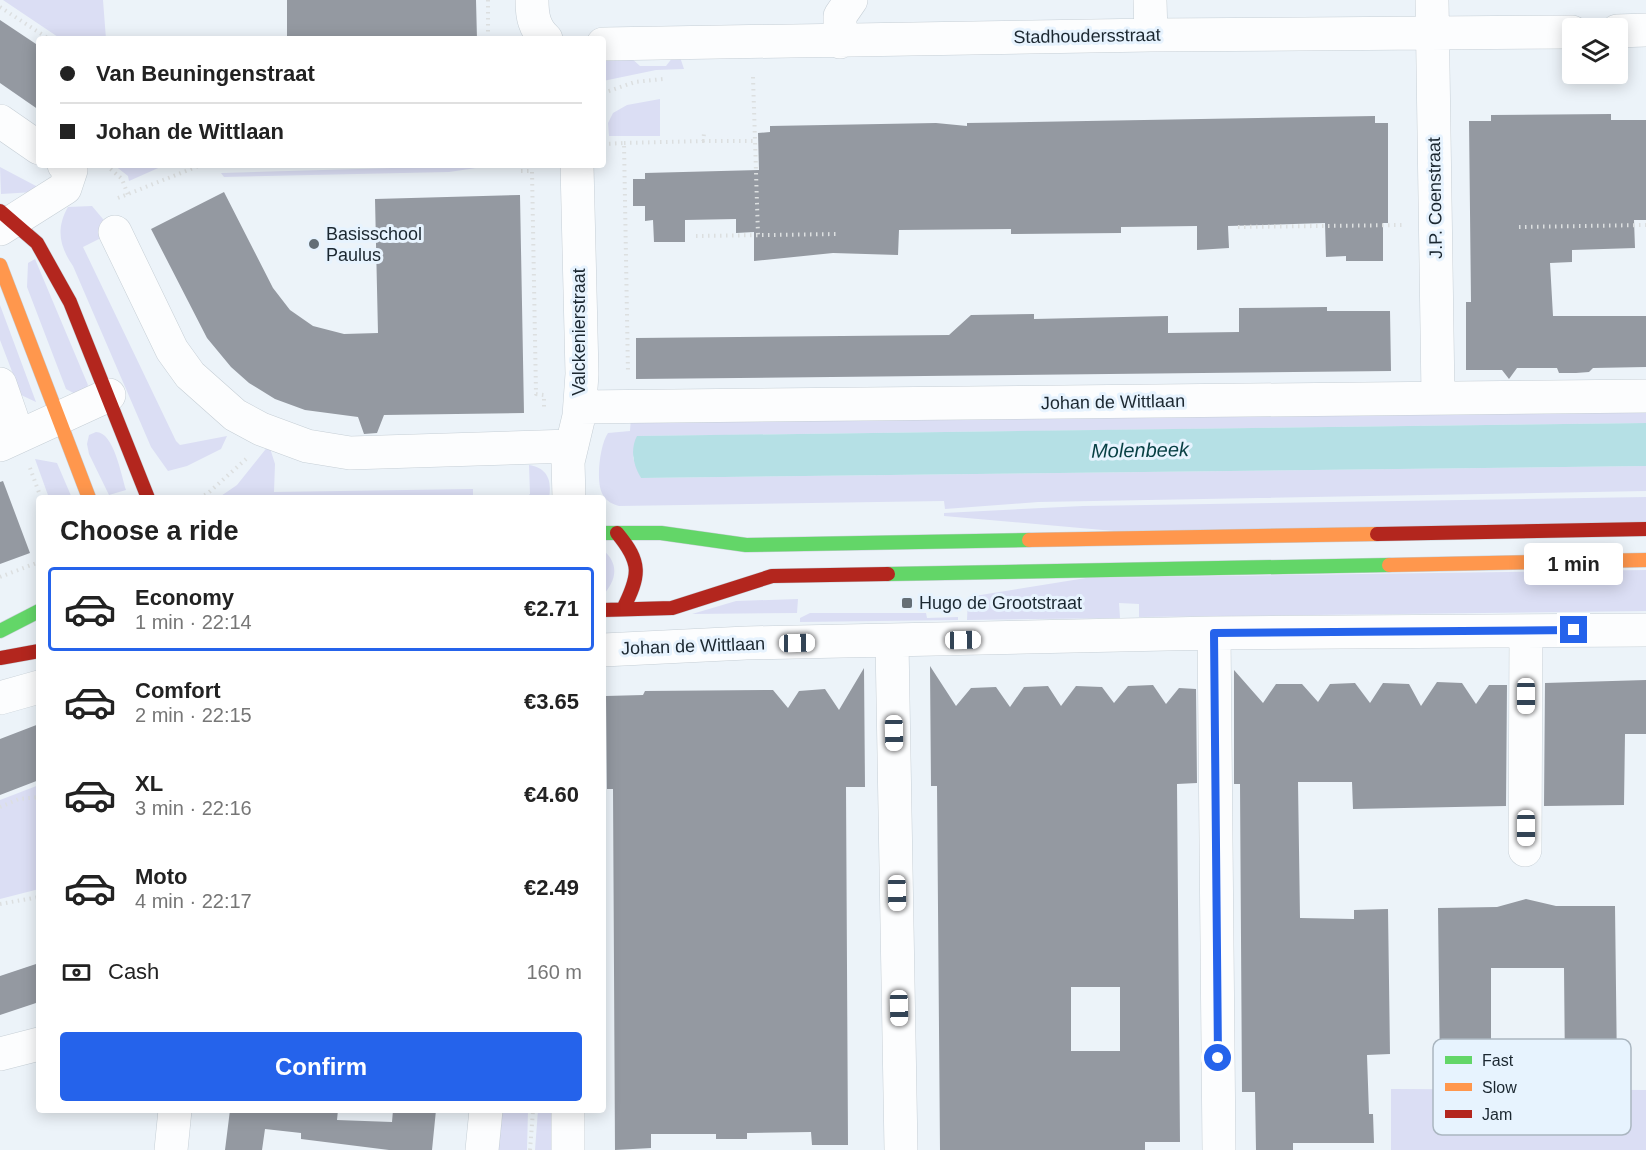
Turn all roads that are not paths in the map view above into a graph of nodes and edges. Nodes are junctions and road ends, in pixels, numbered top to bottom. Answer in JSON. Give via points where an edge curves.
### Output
{"nodes":[{"id":1,"x":532,"y":0,"type":"edge"},
{"id":2,"x":851,"y":0,"type":"edge"},
{"id":3,"x":1150,"y":0,"type":"edge"},
{"id":4,"x":1432,"y":0,"type":"edge"},
{"id":5,"x":1646,"y":30,"type":"edge"},
{"id":6,"x":1628,"y":31,"type":"edge"},
{"id":7,"x":1562,"y":32,"type":"edge"},
{"id":8,"x":1432,"y":34,"type":"junction"},
{"id":9,"x":1151,"y":35,"type":"junction"},
{"id":10,"x":543,"y":36,"type":"edge"},
{"id":11,"x":840,"y":42,"type":"junction"},
{"id":12,"x":606,"y":44,"type":"edge"},
{"id":13,"x":0,"y":121,"type":"edge"},
{"id":14,"x":36,"y":146,"type":"edge"},
{"id":15,"x":68,"y":168,"type":"edge"},
{"id":16,"x":577,"y":168,"type":"edge"},
{"id":17,"x":4,"y":221,"type":"edge"},
{"id":18,"x":115,"y":232,"type":"dead end"},
{"id":19,"x":0,"y":265,"type":"edge"},
{"id":20,"x":0,"y":384,"type":"edge"},
{"id":21,"x":109,"y":395,"type":"junction"},
{"id":22,"x":1438,"y":396,"type":"junction"},
{"id":23,"x":1646,"y":396,"type":"edge"},
{"id":24,"x":580,"y":407,"type":"junction"},
{"id":25,"x":59,"y":416,"type":"junction"},
{"id":26,"x":9,"y":441,"type":"edge"},
{"id":27,"x":571,"y":446,"type":"junction"},
{"id":28,"x":88,"y":495,"type":"edge"},
{"id":29,"x":147,"y":495,"type":"edge"},
{"id":30,"x":569,"y":495,"type":"edge"},
{"id":31,"x":1646,"y":529,"type":"edge"},
{"id":32,"x":610,"y":533,"type":"edge"},
{"id":33,"x":1646,"y":560,"type":"edge"},
{"id":34,"x":622,"y":609,"type":"junction"},
{"id":35,"x":606,"y":610,"type":"edge"},
{"id":36,"x":36,"y":613,"type":"edge"},
{"id":37,"x":1646,"y":630,"type":"edge"},
{"id":38,"x":0,"y":631,"type":"edge"},
{"id":39,"x":1526,"y":631,"type":"junction"},
{"id":40,"x":1214,"y":633,"type":"junction"},
{"id":41,"x":892,"y":642,"type":"junction"},
{"id":42,"x":606,"y":650,"type":"edge"},
{"id":43,"x":36,"y":652,"type":"edge"},
{"id":44,"x":0,"y":658,"type":"edge"},
{"id":45,"x":36,"y":688,"type":"edge"},
{"id":46,"x":0,"y":698,"type":"edge"},
{"id":47,"x":1526,"y":850,"type":"dead end"},
{"id":48,"x":36,"y":1045,"type":"edge"},
{"id":49,"x":0,"y":1054,"type":"edge"},
{"id":50,"x":175,"y":1113,"type":"edge"},
{"id":51,"x":486,"y":1113,"type":"edge"},
{"id":52,"x":568,"y":1113,"type":"edge"},
{"id":53,"x":171,"y":1150,"type":"edge"},
{"id":54,"x":482,"y":1150,"type":"edge"},
{"id":55,"x":568,"y":1150,"type":"edge"},
{"id":56,"x":901,"y":1150,"type":"edge"},
{"id":57,"x":1219,"y":1150,"type":"edge"}],
"edges":[{"from":1,"to":10,"type":"street","via":[[533,20]]},
{"from":2,"to":11,"type":"street","via":[[840,16]]},
{"from":3,"to":9,"type":"street"},
{"from":4,"to":8,"type":"street","name":"J.P. Coenstraat"},
{"from":5,"to":6,"type":"street"},
{"from":7,"to":8,"type":"street","name":"Stadhoudersstraat"},
{"from":8,"to":9,"type":"street","name":"Stadhoudersstraat"},
{"from":8,"to":22,"type":"street","name":"J.P. Coenstraat"},
{"from":9,"to":11,"type":"street","name":"Stadhoudersstraat"},
{"from":11,"to":12,"type":"street","name":"Stadhoudersstraat"},
{"from":13,"to":14,"type":"street"},
{"from":15,"to":17,"type":"street","via":[[64,188]]},
{"from":16,"to":24,"type":"street","name":"Valckenierstraat"},
{"from":17,"to":21,"type":"main road","via":[[37,243],[70,302]]},
{"from":18,"to":27,"type":"street","via":[[172,350],[190,375],[235,415],[261,429],[307,446],[350,453]]},
{"from":19,"to":25,"type":"main road"},
{"from":20,"to":26,"type":"street"},
{"from":21,"to":25,"type":"street"},
{"from":21,"to":29,"type":"main road"},
{"from":22,"to":23,"type":"street","name":"Johan de Wittlaan"},
{"from":22,"to":24,"type":"street","name":"Johan de Wittlaan"},
{"from":24,"to":27,"type":"street","name":"Valckenierstraat"},
{"from":25,"to":26,"type":"street"},
{"from":25,"to":28,"type":"main road"},
{"from":27,"to":30,"type":"street","name":"Valckenierstraat"},
{"from":31,"to":32,"type":"main road","via":[[746,545],[661,532]]},
{"from":32,"to":34,"type":"main road","via":[[635,555],[639,571]]},
{"from":33,"to":34,"type":"main road","via":[[772,576],[672,608]]},
{"from":34,"to":35,"type":"main road"},
{"from":36,"to":38,"type":"main road"},
{"from":37,"to":39,"type":"street","name":"Johan de Wittlaan"},
{"from":39,"to":40,"type":"street","name":"Johan de Wittlaan"},
{"from":39,"to":47,"type":"street"},
{"from":40,"to":41,"type":"street","name":"Johan de Wittlaan"},
{"from":40,"to":57,"type":"street"},
{"from":41,"to":42,"type":"street","name":"Johan de Wittlaan","via":[[746,643]]},
{"from":41,"to":56,"type":"street"},
{"from":43,"to":44,"type":"main road"},
{"from":45,"to":46,"type":"street"},
{"from":48,"to":49,"type":"street"},
{"from":50,"to":53,"type":"street"},
{"from":51,"to":54,"type":"street"},
{"from":52,"to":55,"type":"street"}]}
